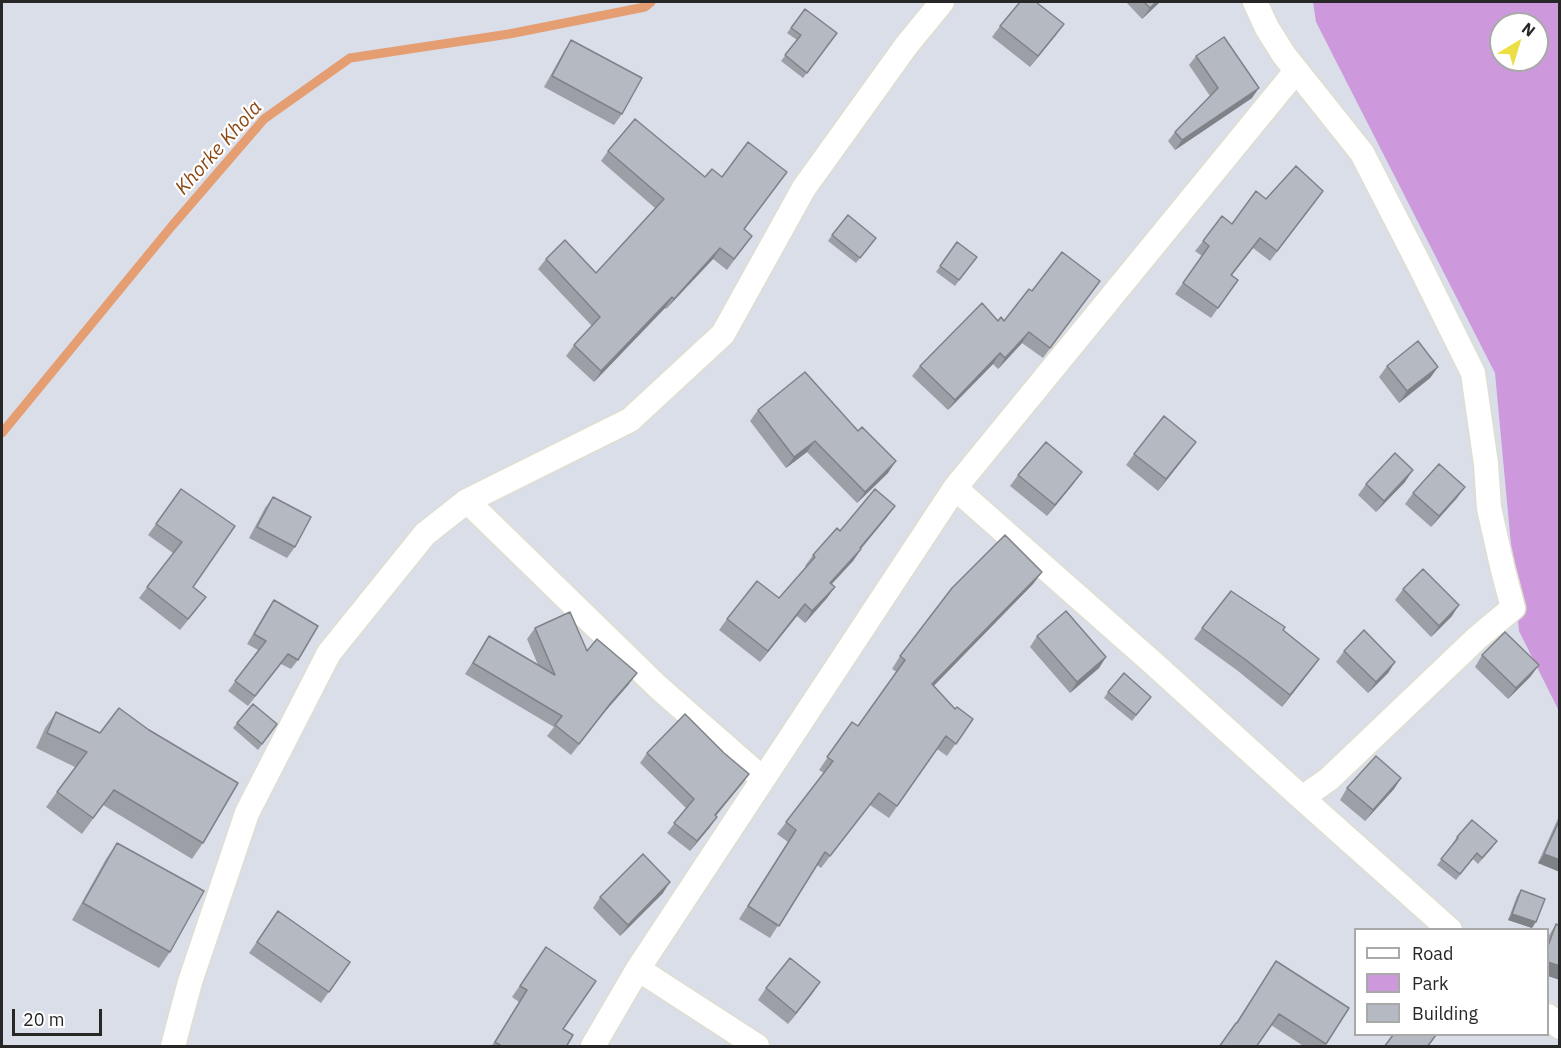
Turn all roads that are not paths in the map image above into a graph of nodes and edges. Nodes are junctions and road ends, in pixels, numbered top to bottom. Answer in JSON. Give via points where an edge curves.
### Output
{"nodes":[{"id":1,"x":942,"y":2,"type":"edge"},
{"id":2,"x":1255,"y":2,"type":"edge"},
{"id":3,"x":1296,"y":71,"type":"junction"},
{"id":4,"x":955,"y":488,"type":"junction"},
{"id":5,"x":467,"y":501,"type":"junction"},
{"id":6,"x":763,"y":779,"type":"junction"},
{"id":7,"x":1302,"y":798,"type":"junction"},
{"id":8,"x":1448,"y":928,"type":"edge"},
{"id":9,"x":638,"y":969,"type":"junction"},
{"id":10,"x":173,"y":1047,"type":"edge"},
{"id":11,"x":593,"y":1047,"type":"edge"},
{"id":12,"x":757,"y":1047,"type":"edge"}],
"edges":[{"from":1,"to":5,"type":"street","via":[[804,188],[723,334],[630,420]]},
{"from":2,"to":3,"type":"street"},
{"from":3,"to":4,"type":"street"},
{"from":3,"to":7,"type":"street","via":[[1362,153],[1473,374],[1489,508],[1513,608],[1329,779]]},
{"from":4,"to":6,"type":"street"},
{"from":4,"to":7,"type":"street"},
{"from":5,"to":6,"type":"street","via":[[658,687]]},
{"from":5,"to":10,"type":"street","via":[[425,534],[329,653],[247,813],[190,982]]},
{"from":6,"to":9,"type":"street"},
{"from":7,"to":8,"type":"street"},
{"from":9,"to":11,"type":"street"},
{"from":9,"to":12,"type":"street"}]}
